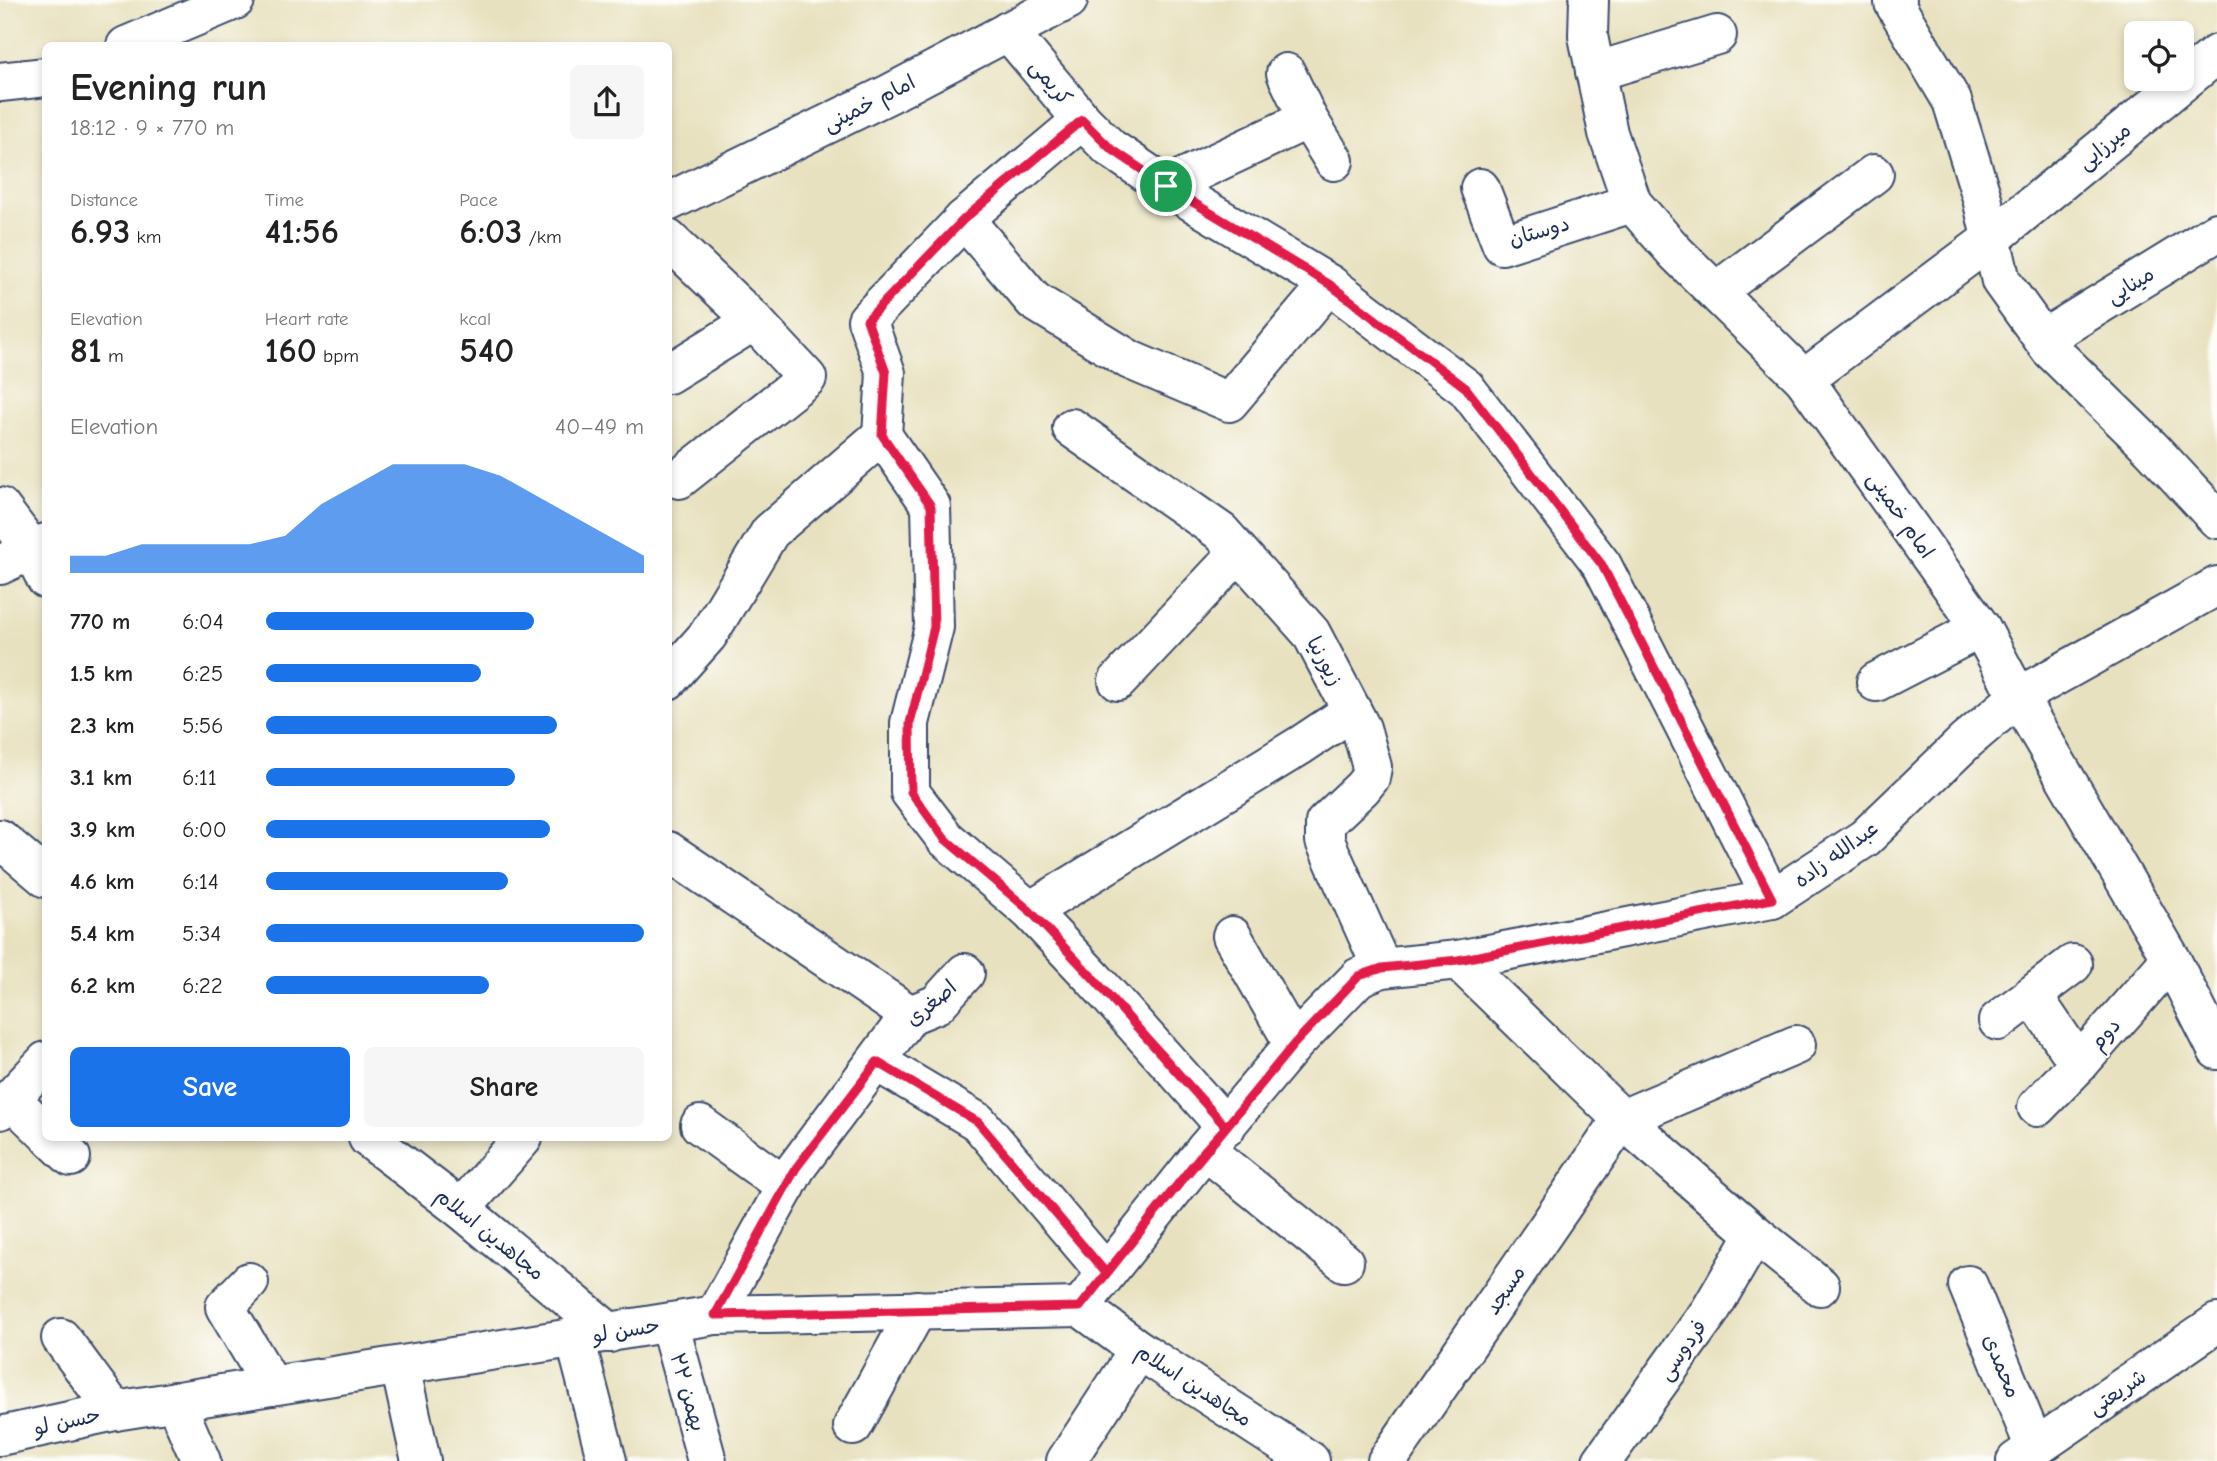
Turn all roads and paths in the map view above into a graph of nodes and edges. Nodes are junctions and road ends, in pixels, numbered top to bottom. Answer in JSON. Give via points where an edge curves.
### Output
{"nodes":[{"id":1,"x":234,"y":0,"type":"edge"},
{"id":2,"x":1068,"y":0,"type":"edge"},
{"id":3,"x":1589,"y":0,"type":"edge"},
{"id":4,"x":1897,"y":0,"type":"edge"},
{"id":5,"x":1008,"y":31,"type":"junction"},
{"id":6,"x":1717,"y":35,"type":"dead end"},
{"id":7,"x":135,"y":42,"type":"edge"},
{"id":8,"x":2217,"y":54,"type":"edge"},
{"id":9,"x":1595,"y":72,"type":"junction"},
{"id":10,"x":1286,"y":73,"type":"dead end"},
{"id":11,"x":42,"y":77,"type":"edge"},
{"id":12,"x":0,"y":82,"type":"edge"},
{"id":13,"x":1308,"y":119,"type":"junction"},
{"id":14,"x":1082,"y":120,"type":"junction"},
{"id":15,"x":1334,"y":161,"type":"dead end"},
{"id":16,"x":1874,"y":174,"type":"dead end"},
{"id":17,"x":1166,"y":186,"type":"junction"},
{"id":18,"x":1480,"y":188,"type":"dead end"},
{"id":19,"x":672,"y":200,"type":"edge"},
{"id":20,"x":1632,"y":203,"type":"junction"},
{"id":21,"x":964,"y":219,"type":"junction"},
{"id":22,"x":2217,"y":232,"type":"edge"},
{"id":23,"x":1991,"y":239,"type":"junction"},
{"id":24,"x":672,"y":243,"type":"edge"},
{"id":25,"x":1329,"y":284,"type":"junction"},
{"id":26,"x":1717,"y":291,"type":"junction"},
{"id":27,"x":754,"y":321,"type":"junction"},
{"id":28,"x":2043,"y":339,"type":"junction"},
{"id":29,"x":672,"y":372,"type":"edge"},
{"id":30,"x":1804,"y":379,"type":"junction"},
{"id":31,"x":1072,"y":428,"type":"dead end"},
{"id":32,"x":882,"y":435,"type":"junction"},
{"id":33,"x":679,"y":479,"type":"dead end"},
{"id":34,"x":0,"y":507,"type":"edge"},
{"id":35,"x":2217,"y":519,"type":"edge"},
{"id":36,"x":1239,"y":552,"type":"junction"},
{"id":37,"x":31,"y":559,"type":"edge"},
{"id":38,"x":2217,"y":586,"type":"edge"},
{"id":39,"x":1981,"y":628,"type":"junction"},
{"id":40,"x":672,"y":676,"type":"edge"},
{"id":41,"x":1118,"y":681,"type":"dead end"},
{"id":42,"x":1876,"y":682,"type":"dead end"},
{"id":43,"x":2018,"y":697,"type":"junction"},
{"id":44,"x":1352,"y":712,"type":"junction"},
{"id":45,"x":0,"y":839,"type":"edge"},
{"id":46,"x":672,"y":854,"type":"edge"},
{"id":47,"x":42,"y":875,"type":"edge"},
{"id":48,"x":1772,"y":899,"type":"junction"},
{"id":49,"x":1030,"y":911,"type":"junction"},
{"id":50,"x":1232,"y":936,"type":"dead end"},
{"id":51,"x":2171,"y":959,"type":"junction"},
{"id":52,"x":1458,"y":960,"type":"junction"},
{"id":53,"x":2073,"y":964,"type":"dead end"},
{"id":54,"x":1382,"y":968,"type":"junction"},
{"id":55,"x":965,"y":973,"type":"dead end"},
{"id":56,"x":2033,"y":996,"type":"junction"},
{"id":57,"x":910,"y":1015,"type":"junction"},
{"id":58,"x":1998,"y":1021,"type":"dead end"},
{"id":59,"x":1294,"y":1044,"type":"junction"},
{"id":60,"x":1796,"y":1045,"type":"dead end"},
{"id":61,"x":2217,"y":1050,"type":"edge"},
{"id":62,"x":877,"y":1062,"type":"junction"},
{"id":63,"x":2079,"y":1064,"type":"junction"},
{"id":64,"x":42,"y":1065,"type":"edge"},
{"id":65,"x":5,"y":1104,"type":"edge"},
{"id":66,"x":2037,"y":1107,"type":"dead end"},
{"id":67,"x":1622,"y":1119,"type":"junction"},
{"id":68,"x":700,"y":1125,"type":"dead end"},
{"id":69,"x":42,"y":1132,"type":"edge"},
{"id":70,"x":1216,"y":1138,"type":"junction"},
{"id":71,"x":372,"y":1141,"type":"edge"},
{"id":72,"x":520,"y":1141,"type":"edge"},
{"id":73,"x":786,"y":1187,"type":"junction"},
{"id":74,"x":461,"y":1209,"type":"junction"},
{"id":75,"x":1755,"y":1234,"type":"junction"},
{"id":76,"x":1344,"y":1262,"type":"dead end"},
{"id":77,"x":1106,"y":1273,"type":"junction"},
{"id":78,"x":249,"y":1282,"type":"dead end"},
{"id":79,"x":1968,"y":1285,"type":"dead end"},
{"id":80,"x":1819,"y":1286,"type":"dead end"},
{"id":81,"x":1080,"y":1307,"type":"junction"},
{"id":82,"x":917,"y":1310,"type":"junction"},
{"id":83,"x":715,"y":1315,"type":"junction"},
{"id":84,"x":669,"y":1323,"type":"junction"},
{"id":85,"x":2217,"y":1323,"type":"edge"},
{"id":86,"x":592,"y":1336,"type":"junction"},
{"id":87,"x":61,"y":1338,"type":"dead end"},
{"id":88,"x":1139,"y":1350,"type":"junction"},
{"id":89,"x":2217,"y":1352,"type":"edge"},
{"id":90,"x":400,"y":1366,"type":"junction"},
{"id":91,"x":272,"y":1386,"type":"junction"},
{"id":92,"x":175,"y":1401,"type":"junction"},
{"id":93,"x":115,"y":1411,"type":"junction"},
{"id":94,"x":853,"y":1426,"type":"dead end"},
{"id":95,"x":0,"y":1436,"type":"edge"},
{"id":96,"x":2037,"y":1457,"type":"edge"},
{"id":97,"x":201,"y":1461,"type":"edge"},
{"id":98,"x":421,"y":1461,"type":"edge"},
{"id":99,"x":607,"y":1461,"type":"edge"},
{"id":100,"x":707,"y":1461,"type":"edge"},
{"id":101,"x":1066,"y":1461,"type":"edge"},
{"id":102,"x":1310,"y":1461,"type":"edge"},
{"id":103,"x":1387,"y":1461,"type":"edge"},
{"id":104,"x":1602,"y":1461,"type":"edge"}],
"edges":[{"from":1,"to":7,"type":"street"},
{"from":2,"to":5,"type":"street","name":"امام خمینی"},
{"from":3,"to":9,"type":"street","name":"امام خمینی","via":[[1588,36]]},
{"from":4,"to":23,"type":"street","via":[[1894,3],[1952,102]]},
{"from":5,"to":14,"type":"street","name":"کریمی"},
{"from":5,"to":19,"type":"street","name":"امام خمینی"},
{"from":6,"to":9,"type":"street"},
{"from":8,"to":23,"type":"street","name":"میرزایی"},
{"from":9,"to":20,"type":"street","name":"امام خمینی","via":[[1608,133]]},
{"from":10,"to":13,"type":"street"},
{"from":11,"to":12,"type":"street"},
{"from":13,"to":15,"type":"street"},
{"from":13,"to":17,"type":"street"},
{"from":14,"to":17,"type":"street","name":"کریمی","via":[[1110,148]]},
{"from":14,"to":21,"type":"street"},
{"from":16,"to":26,"type":"street"},
{"from":17,"to":25,"type":"street","name":"کریمی"},
{"from":18,"to":20,"type":"street","name":"دوستان","via":[[1502,245]]},
{"from":20,"to":26,"type":"street","name":"امام خمینی"},
{"from":21,"to":25,"type":"street","via":[[1034,301],[1130,360],[1229,402]]},
{"from":21,"to":32,"type":"street","via":[[867,320],[886,373]]},
{"from":22,"to":28,"type":"street","name":"مینایی"},
{"from":23,"to":28,"type":"street","via":[[2001,281]]},
{"from":23,"to":30,"type":"street","name":"میرزایی"},
{"from":24,"to":27,"type":"street"},
{"from":25,"to":48,"type":"street","name":"کریمی","via":[[1466,388],[1602,565]]},
{"from":26,"to":30,"type":"street","name":"امام خمینی"},
{"from":27,"to":29,"type":"street"},
{"from":27,"to":33,"type":"street","via":[[807,378]]},
{"from":28,"to":35,"type":"street"},
{"from":30,"to":39,"type":"street","name":"امام خمینی"},
{"from":31,"to":36,"type":"street","name":"زیورنیا","via":[[1221,532]]},
{"from":32,"to":40,"type":"street","via":[[770,533],[708,635]]},
{"from":32,"to":49,"type":"street","via":[[931,506],[934,627],[910,723],[911,792],[944,838]]},
{"from":34,"to":37,"type":"street"},
{"from":36,"to":41,"type":"street"},
{"from":36,"to":44,"type":"street","name":"زیورنیا","via":[[1311,633]]},
{"from":38,"to":43,"type":"street","name":"عبدالله زاده"},
{"from":39,"to":42,"type":"street"},
{"from":39,"to":43,"type":"street","name":"امام خمینی"},
{"from":43,"to":48,"type":"street","name":"عبدالله زاده","via":[[1865,838]]},
{"from":43,"to":51,"type":"street","name":"امام خمینی"},
{"from":44,"to":49,"type":"street"},
{"from":44,"to":54,"type":"street","name":"زیورنیا","via":[[1373,767],[1362,788],[1325,823],[1325,841]]},
{"from":45,"to":47,"type":"street"},
{"from":46,"to":57,"type":"street"},
{"from":48,"to":52,"type":"street","name":"عبدالله زاده"},
{"from":49,"to":70,"type":"street","via":[[1094,979]]},
{"from":50,"to":59,"type":"street"},
{"from":51,"to":61,"type":"street","name":"امام خمینی"},
{"from":51,"to":63,"type":"street","name":"دوم"},
{"from":52,"to":54,"type":"street","name":"عبدالله زاده"},
{"from":52,"to":67,"type":"street"},
{"from":53,"to":56,"type":"street"},
{"from":54,"to":59,"type":"street","name":"عبدالله زاده","via":[[1359,976]]},
{"from":55,"to":57,"type":"street","name":"اصغری","via":[[937,1004]]},
{"from":56,"to":58,"type":"street"},
{"from":56,"to":63,"type":"street"},
{"from":57,"to":62,"type":"street","name":"اصغری"},
{"from":59,"to":70,"type":"street","name":"عبدالله زاده"},
{"from":60,"to":67,"type":"street"},
{"from":62,"to":73,"type":"street","name":"اصغری"},
{"from":62,"to":77,"type":"street","via":[[978,1122]]},
{"from":63,"to":66,"type":"street","name":"دوم"},
{"from":64,"to":65,"type":"street"},
{"from":65,"to":69,"type":"street"},
{"from":67,"to":75,"type":"street"},
{"from":67,"to":103,"type":"street","name":"مسجد"},
{"from":68,"to":73,"type":"street"},
{"from":70,"to":76,"type":"street"},
{"from":70,"to":77,"type":"street","name":"عبدالله زاده"},
{"from":71,"to":74,"type":"street","name":"مجاهدین اسلام"},
{"from":72,"to":74,"type":"street"},
{"from":73,"to":83,"type":"street","name":"اصغری"},
{"from":74,"to":86,"type":"street","name":"مجاهدین اسلام"},
{"from":75,"to":80,"type":"street"},
{"from":75,"to":104,"type":"street","name":"فردوسی","via":[[1710,1311]]},
{"from":77,"to":81,"type":"street","name":"عبدالله زاده"},
{"from":78,"to":91,"type":"street","via":[[225,1307]]},
{"from":79,"to":96,"type":"street","name":"محمدی"},
{"from":81,"to":82,"type":"street","name":"حسن لو"},
{"from":81,"to":88,"type":"street","name":"مجاهدین اسلام"},
{"from":82,"to":83,"type":"street","name":"حسن لو"},
{"from":82,"to":94,"type":"street"},
{"from":83,"to":84,"type":"street","name":"حسن لو"},
{"from":84,"to":86,"type":"street","name":"حسن لو"},
{"from":84,"to":100,"type":"street","name":"۲۲ بهمن"},
{"from":85,"to":96,"type":"street","name":"شریعتی"},
{"from":86,"to":90,"type":"street","name":"حسن لو"},
{"from":86,"to":99,"type":"street"},
{"from":87,"to":93,"type":"street"},
{"from":88,"to":101,"type":"street"},
{"from":88,"to":102,"type":"street","name":"مجاهدین اسلام"},
{"from":89,"to":96,"type":"street","name":"شریعتی"},
{"from":90,"to":91,"type":"street","name":"حسن لو"},
{"from":90,"to":98,"type":"street"},
{"from":91,"to":92,"type":"street","name":"حسن لو"},
{"from":92,"to":93,"type":"street","name":"حسن لو"},
{"from":92,"to":97,"type":"street"},
{"from":93,"to":95,"type":"street","name":"حسن لو"}]}
